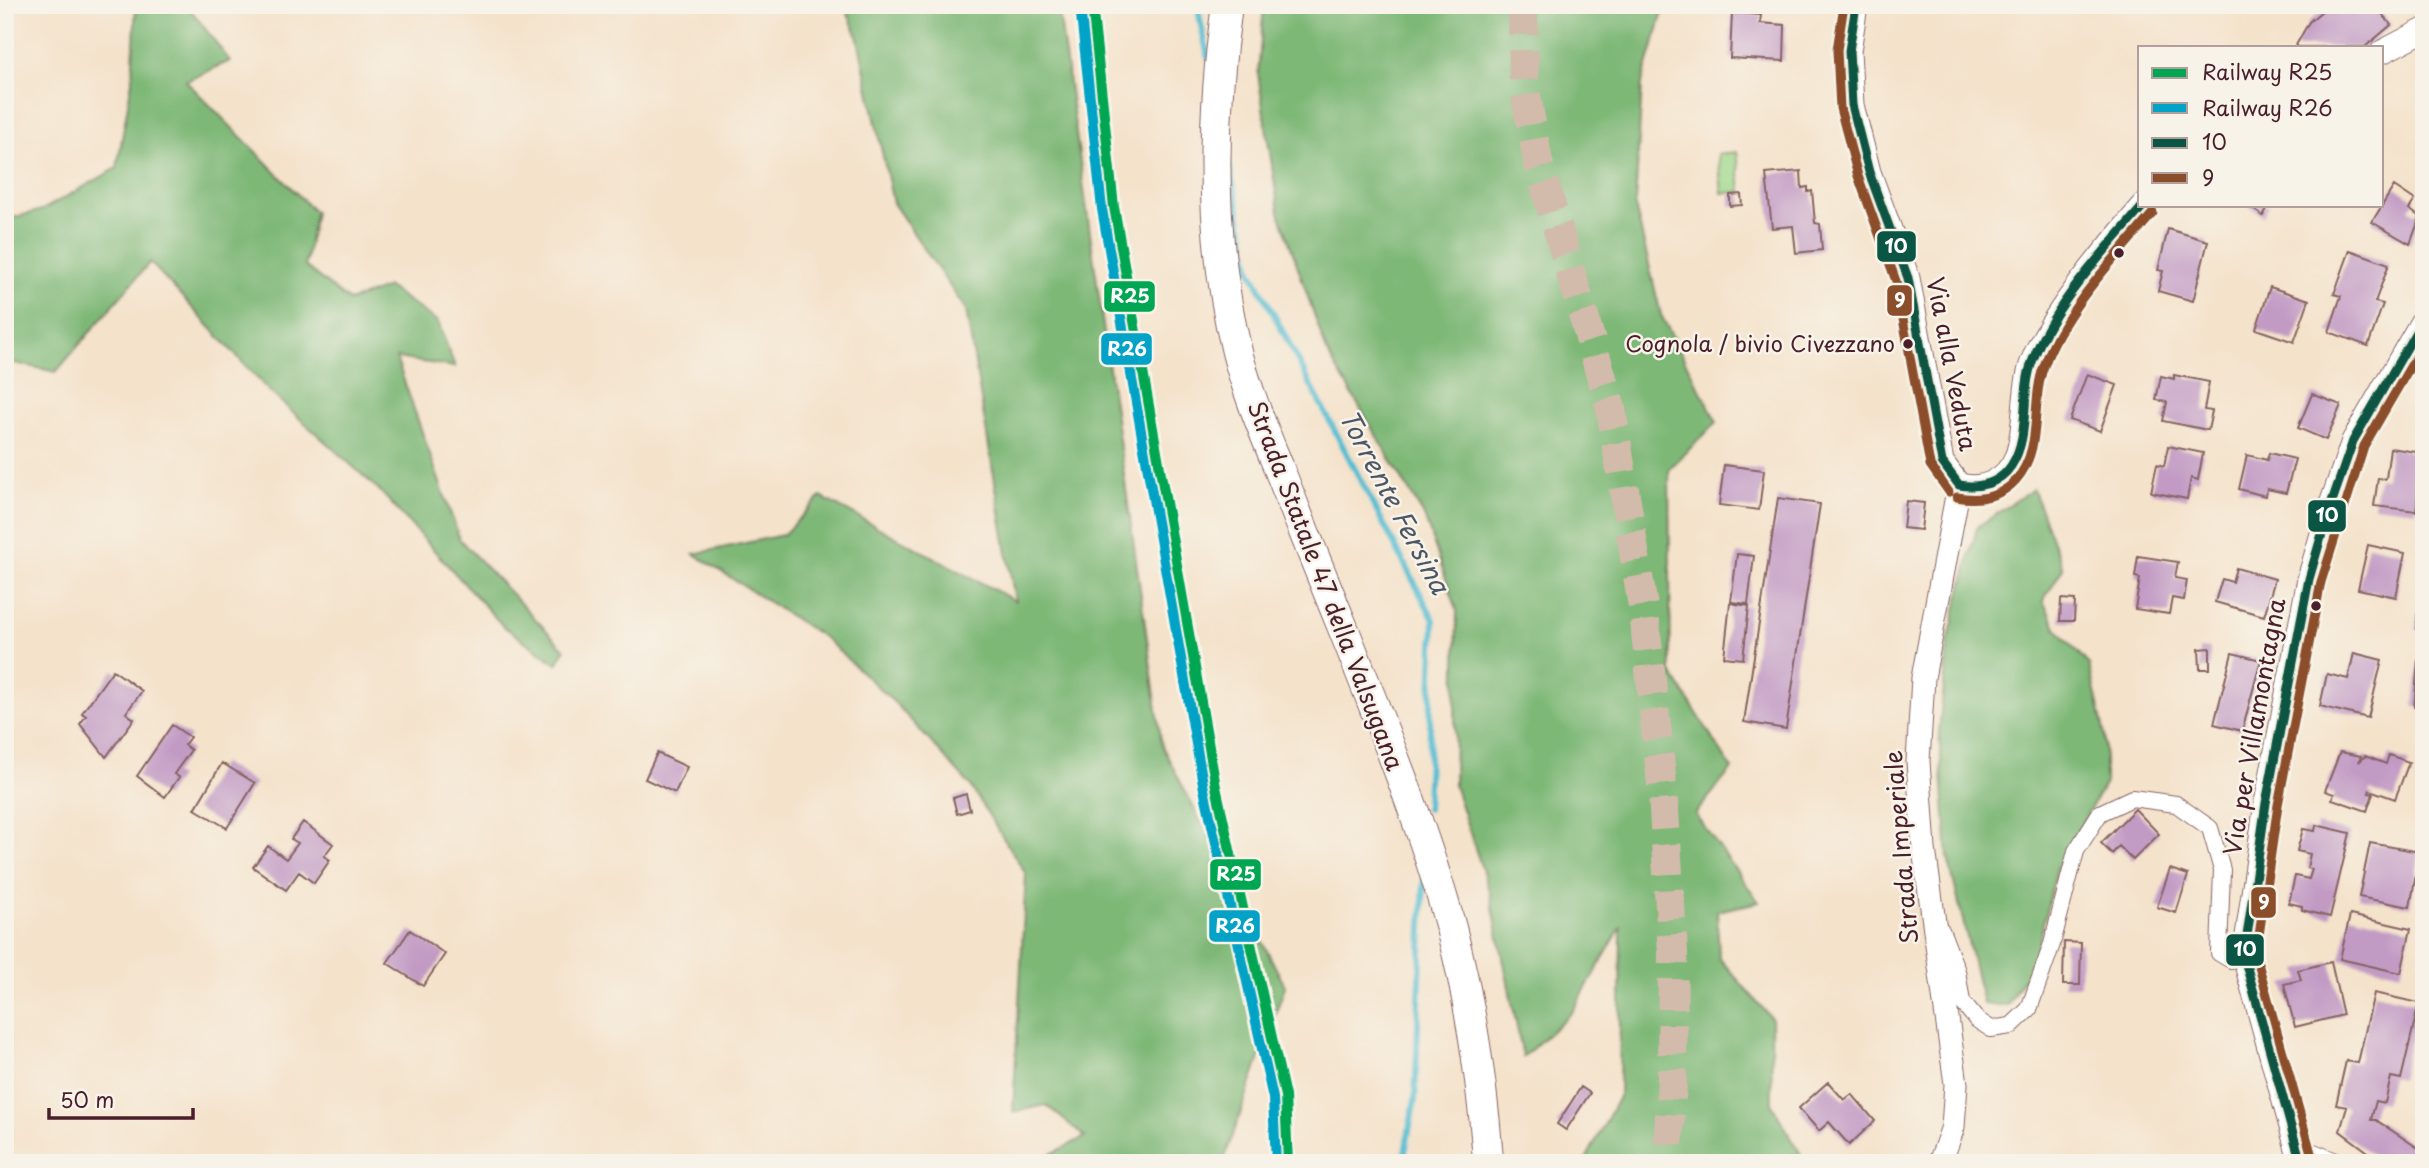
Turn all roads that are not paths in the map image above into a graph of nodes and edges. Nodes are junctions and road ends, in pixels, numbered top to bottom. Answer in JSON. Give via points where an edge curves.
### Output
{"nodes":[{"id":1,"x":1227,"y":5,"type":"edge"},
{"id":2,"x":1856,"y":5,"type":"edge"},
{"id":3,"x":2424,"y":30,"type":"edge"},
{"id":4,"x":2384,"y":51,"type":"edge"},
{"id":5,"x":2143,"y":206,"type":"edge"},
{"id":6,"x":2424,"y":318,"type":"edge"},
{"id":7,"x":1959,"y":485,"type":"junction"},
{"id":8,"x":1931,"y":905,"type":"junction"},
{"id":9,"x":2244,"y":957,"type":"junction"},
{"id":10,"x":2299,"y":1154,"type":"edge"},
{"id":11,"x":1489,"y":1159,"type":"dead end"},
{"id":12,"x":1940,"y":1163,"type":"edge"},
{"id":13,"x":2341,"y":1163,"type":"edge"}],
"edges":[{"from":1,"to":11,"type":"highway","name":"Strada Statale 47 della Valsugana","via":[[1214,169],[1237,352],[1431,863],[1475,1039]]},
{"from":2,"to":7,"type":"street","name":"Via alla Veduta","via":[[1849,51],[1852,106],[1869,172],[1909,278],[1942,462]]},
{"from":3,"to":4,"type":"street"},
{"from":5,"to":7,"type":"street","via":[[2048,330],[2031,364],[2017,458],[1983,488]]},
{"from":6,"to":9,"type":"street","name":"Via per Villamontagna","via":[[2353,441],[2309,579],[2266,803]]},
{"from":7,"to":8,"type":"street","name":"Strada Imperiale","via":[[1923,678],[1918,761]]},
{"from":8,"to":9,"type":"street","via":[[1957,971],[1962,1002],[1991,1029],[2011,1026],[2029,1010],[2053,944],[2076,851],[2100,813],[2132,798],[2176,804],[2210,828],[2221,870],[2219,953],[2231,960]]},
{"from":8,"to":12,"type":"street","name":"Strada Imperiale","via":[[1956,1084],[1953,1127]]},
{"from":9,"to":10,"type":"street","name":"Via per Villamontagna"},
{"from":10,"to":13,"type":"street"}]}
